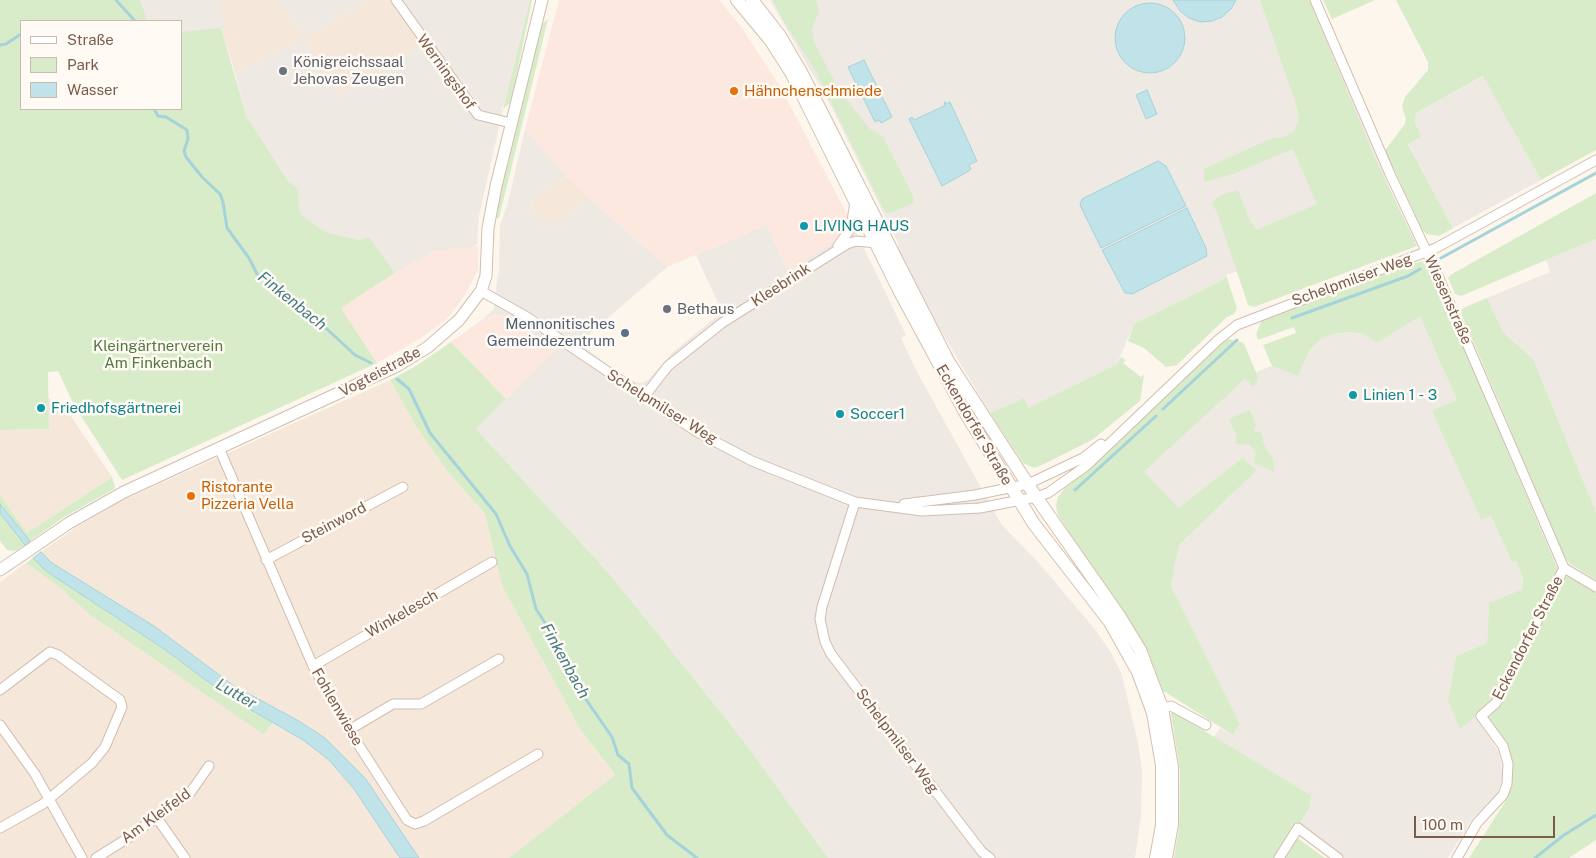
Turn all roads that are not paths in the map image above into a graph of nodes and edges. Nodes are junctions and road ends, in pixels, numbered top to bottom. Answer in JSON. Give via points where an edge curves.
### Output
{"nodes":[{"id":1,"x":396,"y":0,"type":"edge"},
{"id":2,"x":541,"y":0,"type":"edge"},
{"id":3,"x":737,"y":0,"type":"edge"},
{"id":4,"x":752,"y":0,"type":"edge"},
{"id":5,"x":1315,"y":0,"type":"edge"},
{"id":6,"x":511,"y":123,"type":"junction"},
{"id":7,"x":1596,"y":160,"type":"edge"},
{"id":8,"x":855,"y":201,"type":"junction"},
{"id":9,"x":876,"y":243,"type":"junction"},
{"id":10,"x":1427,"y":252,"type":"junction"},
{"id":11,"x":831,"y":253,"type":"junction"},
{"id":12,"x":480,"y":291,"type":"junction"},
{"id":13,"x":644,"y":397,"type":"junction"},
{"id":14,"x":1127,"y":425,"type":"junction"},
{"id":15,"x":219,"y":448,"type":"junction"},
{"id":16,"x":1028,"y":484,"type":"junction"},
{"id":17,"x":403,"y":487,"type":"dead end"},
{"id":18,"x":1010,"y":487,"type":"junction"},
{"id":19,"x":1036,"y":497,"type":"junction"},
{"id":20,"x":1018,"y":500,"type":"junction"},
{"id":21,"x":855,"y":502,"type":"junction"},
{"id":22,"x":871,"y":505,"type":"junction"},
{"id":23,"x":266,"y":560,"type":"junction"},
{"id":24,"x":492,"y":562,"type":"dead end"},
{"id":25,"x":1564,"y":568,"type":"junction"},
{"id":26,"x":0,"y":570,"type":"edge"},
{"id":27,"x":1596,"y":587,"type":"edge"},
{"id":28,"x":499,"y":659,"type":"dead end"},
{"id":29,"x":313,"y":666,"type":"junction"},
{"id":30,"x":0,"y":690,"type":"edge"},
{"id":31,"x":1162,"y":708,"type":"junction"},
{"id":32,"x":1206,"y":725,"type":"dead end"},
{"id":33,"x":1,"y":730,"type":"edge"},
{"id":34,"x":349,"y":730,"type":"junction"},
{"id":35,"x":538,"y":754,"type":"dead end"},
{"id":36,"x":209,"y":766,"type":"dead end"},
{"id":37,"x":49,"y":799,"type":"junction"},
{"id":38,"x":157,"y":818,"type":"junction"},
{"id":39,"x":0,"y":828,"type":"edge"},
{"id":40,"x":82,"y":858,"type":"edge"},
{"id":41,"x":96,"y":858,"type":"edge"},
{"id":42,"x":185,"y":858,"type":"edge"},
{"id":43,"x":990,"y":858,"type":"edge"},
{"id":44,"x":1156,"y":858,"type":"edge"},
{"id":45,"x":1166,"y":858,"type":"edge"},
{"id":46,"x":1279,"y":858,"type":"edge"},
{"id":47,"x":1338,"y":858,"type":"edge"},
{"id":48,"x":1457,"y":858,"type":"edge"}],
"edges":[{"from":1,"to":6,"type":"street","name":"Werningshof","via":[[478,115]]},
{"from":2,"to":6,"type":"street","name":"Vogteistraße"},
{"from":3,"to":8,"type":"main road","name":"Eckendorfer Straße","via":[[771,41],[792,74]]},
{"from":4,"to":16,"type":"main road","name":"Eckendorfer Straße","via":[[780,36],[801,72],[948,361]]},
{"from":5,"to":10,"type":"street","name":"Wiesenstraße"},
{"from":6,"to":12,"type":"street","name":"Vogteistraße","via":[[491,208],[486,271]]},
{"from":7,"to":10,"type":"street","name":"Schelpmilser Weg"},
{"from":8,"to":9,"type":"main road","name":"Eckendorfer Straße"},
{"from":8,"to":11,"type":"street","name":"Kleebrink","via":[[851,228]]},
{"from":9,"to":11,"type":"street","name":"Kleebrink","via":[[856,240]]},
{"from":9,"to":18,"type":"main road","name":"Eckendorfer Straße","via":[[939,366]]},
{"from":10,"to":14,"type":"street","name":"Schelpmilser Weg","via":[[1237,325]]},
{"from":10,"to":25,"type":"street","name":"Wiesenstraße"},
{"from":11,"to":13,"type":"street","name":"Kleebrink","via":[[707,334],[668,366]]},
{"from":12,"to":13,"type":"street","name":"Schelpmilser Weg","via":[[527,317]]},
{"from":12,"to":15,"type":"street","name":"Vogteistraße","via":[[452,327],[411,358]]},
{"from":13,"to":21,"type":"street","name":"Schelpmilser Weg","via":[[697,432],[752,461]]},
{"from":14,"to":16,"type":"street","name":"Schelpmilser Weg","via":[[1083,458]]},
{"from":14,"to":19,"type":"street","name":"Schelpmilser Weg","via":[[1086,466],[1048,493]]},
{"from":15,"to":23,"type":"street","name":"Fohlenwiese"},
{"from":15,"to":26,"type":"street","name":"Vogteistraße","via":[[95,508]]},
{"from":16,"to":18,"type":"street","name":"Schelpmilser Weg"},
{"from":16,"to":19,"type":"main road","name":"Eckendorfer Straße"},
{"from":17,"to":23,"type":"street","name":"Steinword"},
{"from":18,"to":20,"type":"main road","name":"Eckendorfer Straße"},
{"from":18,"to":22,"type":"street","name":"Schelpmilser Weg","via":[[919,504]]},
{"from":19,"to":20,"type":"street","name":"Schelpmilser Weg"},
{"from":19,"to":31,"type":"main road","name":"Eckendorfer Straße","via":[[1131,635],[1148,668]]},
{"from":20,"to":22,"type":"street","name":"Schelpmilser Weg","via":[[980,508],[922,510]]},
{"from":20,"to":44,"type":"main road","name":"Eckendorfer Straße","via":[[1110,622],[1127,649],[1147,693],[1162,765],[1162,825]]},
{"from":21,"to":22,"type":"street","name":"Schelpmilser Weg"},
{"from":21,"to":43,"type":"street","name":"Schelpmilser Weg","via":[[822,607],[820,619],[825,642],[954,816]]},
{"from":23,"to":29,"type":"street","name":"Fohlenwiese"},
{"from":24,"to":29,"type":"street","name":"Winkelesch"},
{"from":25,"to":27,"type":"street"},
{"from":25,"to":48,"type":"street","name":"Eckendorfer Straße","via":[[1496,703],[1481,716],[1503,746],[1508,764],[1507,784],[1503,795],[1477,823]]},
{"from":28,"to":34,"type":"street","via":[[421,704],[393,704]]},
{"from":29,"to":34,"type":"street","name":"Fohlenwiese"},
{"from":30,"to":37,"type":"street","via":[[50,652],[122,703],[99,756]]},
{"from":31,"to":32,"type":"street","via":[[1171,706]]},
{"from":31,"to":45,"type":"main road","name":"Eckendorfer Straße","via":[[1172,767],[1172,824]]},
{"from":33,"to":37,"type":"street"},
{"from":34,"to":35,"type":"street","name":"Fohlenwiese","via":[[407,820],[415,824]]},
{"from":36,"to":38,"type":"street","name":"Am Kleifeld","via":[[190,793]]},
{"from":37,"to":39,"type":"street"},
{"from":37,"to":40,"type":"street"},
{"from":38,"to":41,"type":"street","name":"Am Kleifeld"},
{"from":38,"to":42,"type":"street"},
{"from":46,"to":47,"type":"street","via":[[1298,828]]}]}
